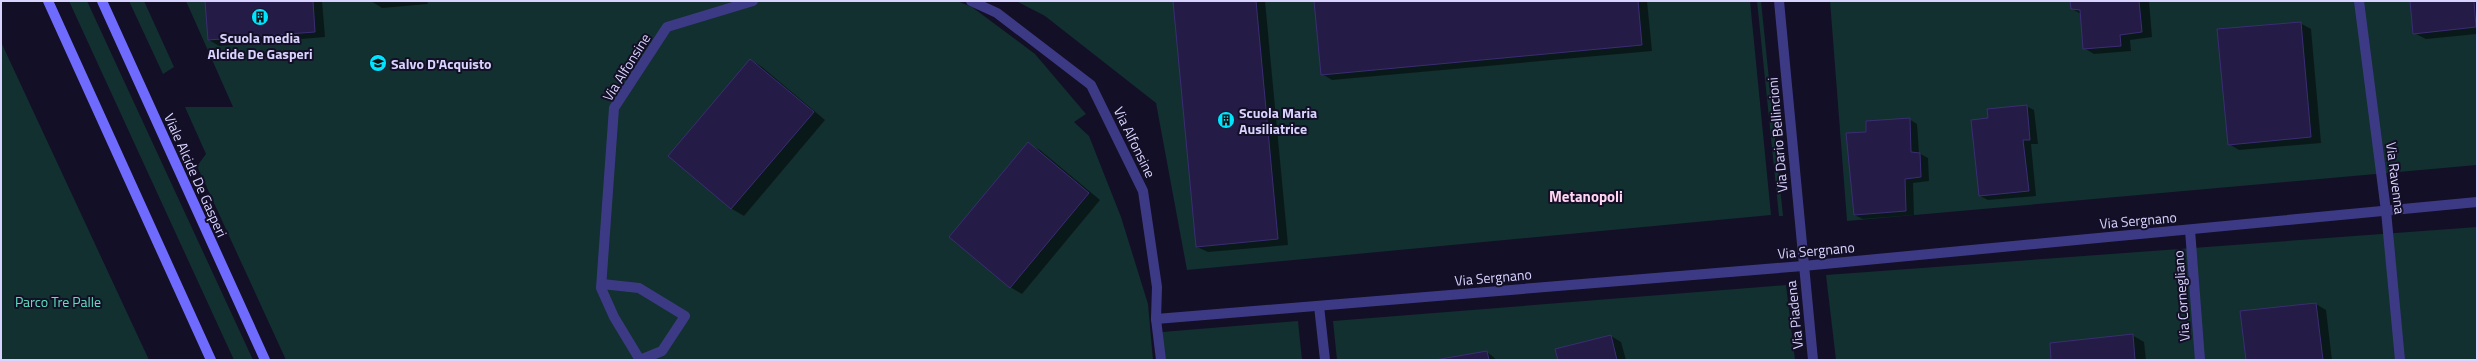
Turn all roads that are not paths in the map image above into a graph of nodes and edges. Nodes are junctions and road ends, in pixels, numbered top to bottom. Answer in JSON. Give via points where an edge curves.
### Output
{"nodes":[{"id":1,"x":48,"y":1,"type":"edge"},
{"id":2,"x":102,"y":1,"type":"edge"},
{"id":3,"x":753,"y":1,"type":"edge"},
{"id":4,"x":971,"y":1,"type":"edge"},
{"id":5,"x":1779,"y":1,"type":"edge"},
{"id":6,"x":2359,"y":1,"type":"edge"},
{"id":7,"x":2477,"y":202,"type":"edge"},
{"id":8,"x":2386,"y":211,"type":"junction"},
{"id":9,"x":2190,"y":230,"type":"junction"},
{"id":10,"x":1803,"y":266,"type":"junction"},
{"id":11,"x":602,"y":284,"type":"junction"},
{"id":12,"x":1319,"y":306,"type":"junction"},
{"id":13,"x":1156,"y":319,"type":"junction"},
{"id":14,"x":211,"y":360,"type":"edge"},
{"id":15,"x":265,"y":360,"type":"edge"},
{"id":16,"x":1161,"y":360,"type":"edge"},
{"id":17,"x":1325,"y":360,"type":"edge"},
{"id":18,"x":1813,"y":360,"type":"edge"},
{"id":19,"x":2200,"y":360,"type":"edge"},
{"id":20,"x":2400,"y":360,"type":"edge"}],
"edges":[{"from":1,"to":14,"type":"street"},
{"from":2,"to":15,"type":"street","name":"Viale Alcide De Gasperi"},
{"from":3,"to":11,"type":"street","name":"Via Alfonsine","via":[[667,27],[614,108]]},
{"from":4,"to":13,"type":"street","name":"Via Alfonsine","via":[[997,13],[1091,85],[1143,191],[1157,287]]},
{"from":5,"to":10,"type":"street","name":"Via Dario Bellincioni"},
{"from":6,"to":8,"type":"street","name":"Via Ravenna"},
{"from":7,"to":8,"type":"street","name":"Via Sergnano"},
{"from":8,"to":9,"type":"street","name":"Via Sergnano"},
{"from":8,"to":20,"type":"street","name":"Via Ravenna"},
{"from":9,"to":10,"type":"street","name":"Via Sergnano"},
{"from":9,"to":19,"type":"street","name":"Via Cornegliano"},
{"from":10,"to":12,"type":"street","name":"Via Sergnano"},
{"from":10,"to":18,"type":"street","name":"Via Piadena"},
{"from":11,"to":11,"type":"street","name":"Via Alfonsine","via":[[639,288],[685,316],[662,351],[640,360],[614,317],[601,288]]},
{"from":12,"to":13,"type":"street","name":"Via Sergnano"},
{"from":12,"to":17,"type":"street"},
{"from":13,"to":16,"type":"street","name":"Via Alfonsine"}]}
